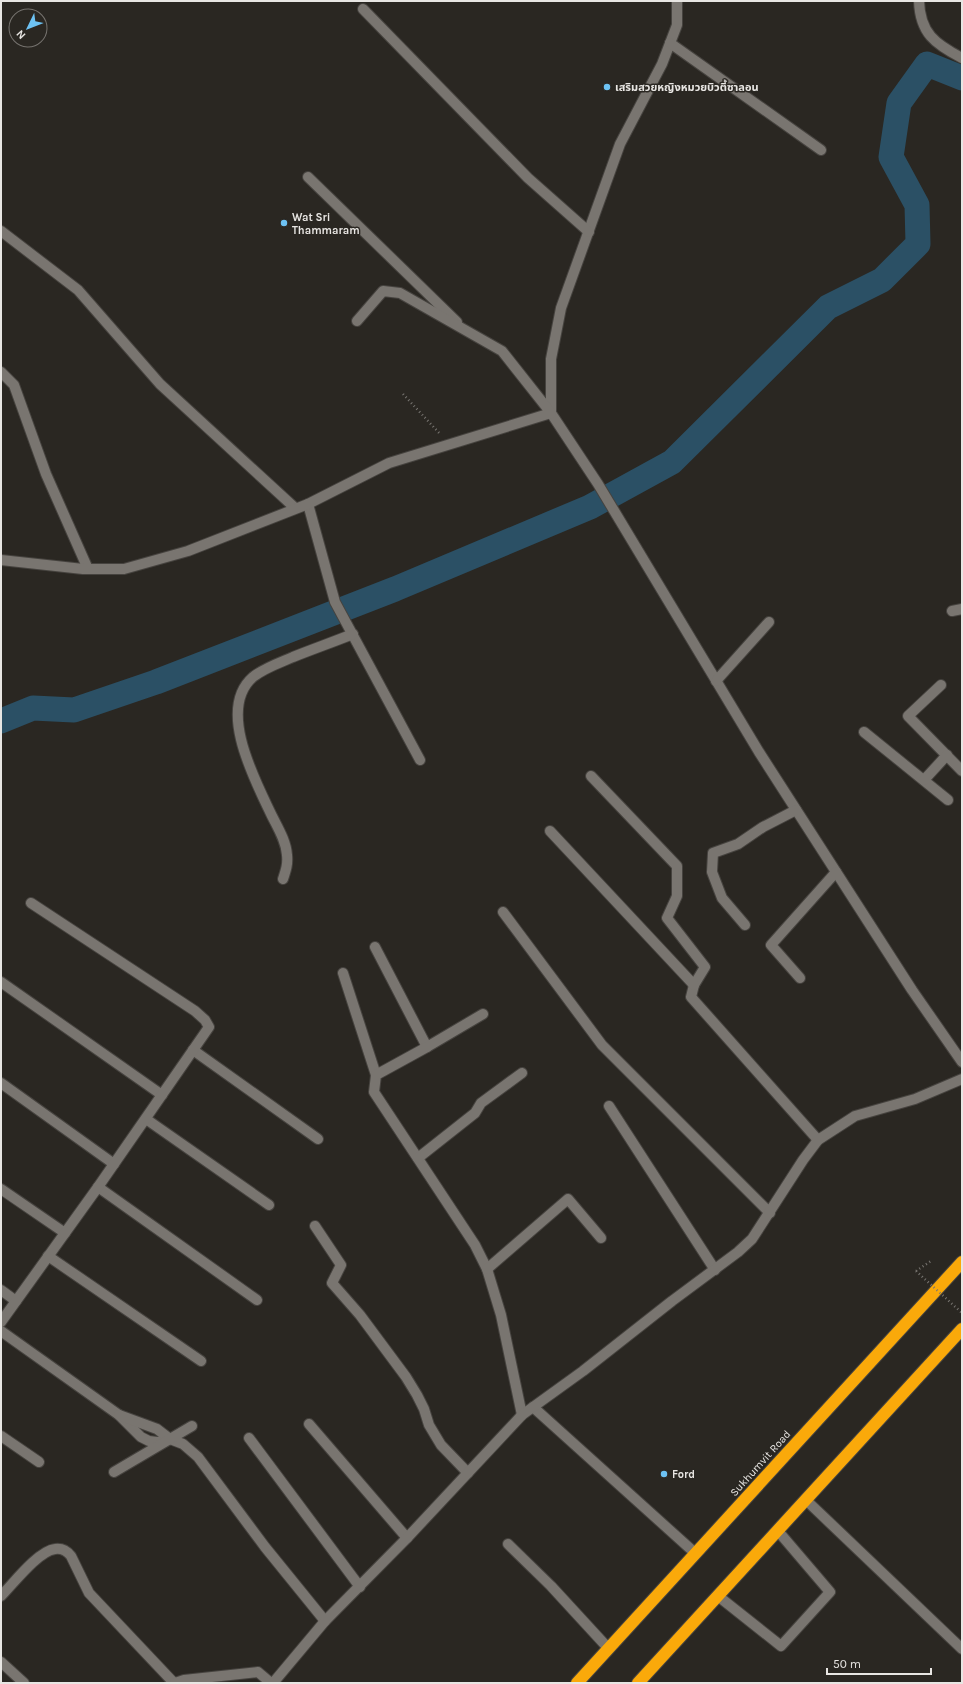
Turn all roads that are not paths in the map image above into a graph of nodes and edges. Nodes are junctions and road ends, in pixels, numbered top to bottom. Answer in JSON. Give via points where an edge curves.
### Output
{"nodes":[{"id":1,"x":677,"y":1,"type":"edge"},
{"id":2,"x":919,"y":1,"type":"edge"},
{"id":3,"x":363,"y":9,"type":"dead end"},
{"id":4,"x":670,"y":43,"type":"junction"},
{"id":5,"x":962,"y":58,"type":"edge"},
{"id":6,"x":821,"y":150,"type":"dead end"},
{"id":7,"x":308,"y":177,"type":"dead end"},
{"id":8,"x":1,"y":230,"type":"edge"},
{"id":9,"x":589,"y":232,"type":"junction"},
{"id":10,"x":357,"y":321,"type":"dead end"},
{"id":11,"x":468,"y":332,"type":"junction"},
{"id":12,"x":1,"y":372,"type":"edge"},
{"id":13,"x":551,"y":413,"type":"junction"},
{"id":14,"x":308,"y":504,"type":"junction"},
{"id":15,"x":295,"y":508,"type":"junction"},
{"id":16,"x":1,"y":560,"type":"edge"},
{"id":17,"x":88,"y":569,"type":"junction"},
{"id":18,"x":769,"y":622,"type":"dead end"},
{"id":19,"x":352,"y":634,"type":"junction"},
{"id":20,"x":716,"y":681,"type":"junction"},
{"id":21,"x":941,"y":684,"type":"dead end"},
{"id":22,"x":864,"y":732,"type":"dead end"},
{"id":23,"x":947,"y":756,"type":"junction"},
{"id":24,"x":420,"y":760,"type":"dead end"},
{"id":25,"x":962,"y":771,"type":"edge"},
{"id":26,"x":592,"y":776,"type":"dead end"},
{"id":27,"x":924,"y":780,"type":"junction"},
{"id":28,"x":948,"y":800,"type":"dead end"},
{"id":29,"x":796,"y":810,"type":"junction"},
{"id":30,"x":550,"y":831,"type":"dead end"},
{"id":31,"x":836,"y":872,"type":"junction"},
{"id":32,"x":282,"y":878,"type":"dead end"},
{"id":33,"x":31,"y":903,"type":"dead end"},
{"id":34,"x":503,"y":912,"type":"dead end"},
{"id":35,"x":745,"y":925,"type":"dead end"},
{"id":36,"x":375,"y":946,"type":"dead end"},
{"id":37,"x":343,"y":973,"type":"dead end"},
{"id":38,"x":800,"y":978,"type":"dead end"},
{"id":39,"x":1,"y":982,"type":"edge"},
{"id":40,"x":694,"y":985,"type":"junction"},
{"id":41,"x":483,"y":1014,"type":"dead end"},
{"id":42,"x":427,"y":1047,"type":"junction"},
{"id":43,"x":194,"y":1050,"type":"junction"},
{"id":44,"x":962,"y":1062,"type":"edge"},
{"id":45,"x":522,"y":1073,"type":"dead end"},
{"id":46,"x":376,"y":1075,"type":"junction"},
{"id":47,"x":962,"y":1079,"type":"edge"},
{"id":48,"x":1,"y":1083,"type":"edge"},
{"id":49,"x":162,"y":1095,"type":"junction"},
{"id":50,"x":609,"y":1106,"type":"dead end"},
{"id":51,"x":146,"y":1119,"type":"junction"},
{"id":52,"x":318,"y":1139,"type":"dead end"},
{"id":53,"x":818,"y":1140,"type":"junction"},
{"id":54,"x":418,"y":1158,"type":"junction"},
{"id":55,"x":114,"y":1164,"type":"junction"},
{"id":56,"x":98,"y":1188,"type":"junction"},
{"id":57,"x":1,"y":1189,"type":"edge"},
{"id":58,"x":269,"y":1205,"type":"dead end"},
{"id":59,"x":770,"y":1213,"type":"junction"},
{"id":60,"x":314,"y":1226,"type":"dead end"},
{"id":61,"x":64,"y":1233,"type":"junction"},
{"id":62,"x":601,"y":1238,"type":"dead end"},
{"id":63,"x":48,"y":1256,"type":"junction"},
{"id":64,"x":962,"y":1262,"type":"edge"},
{"id":65,"x":487,"y":1269,"type":"junction"},
{"id":66,"x":715,"y":1270,"type":"junction"},
{"id":67,"x":1,"y":1290,"type":"edge"},
{"id":68,"x":257,"y":1300,"type":"dead end"},
{"id":69,"x":16,"y":1301,"type":"junction"},
{"id":70,"x":1,"y":1322,"type":"edge"},
{"id":71,"x":962,"y":1329,"type":"edge"},
{"id":72,"x":1,"y":1331,"type":"edge"},
{"id":73,"x":201,"y":1361,"type":"dead end"},
{"id":74,"x":533,"y":1407,"type":"junction"},
{"id":75,"x":522,"y":1414,"type":"junction"},
{"id":76,"x":119,"y":1415,"type":"junction"},
{"id":77,"x":309,"y":1424,"type":"dead end"},
{"id":78,"x":192,"y":1426,"type":"dead end"},
{"id":79,"x":1,"y":1436,"type":"edge"},
{"id":80,"x":249,"y":1438,"type":"dead end"},
{"id":81,"x":170,"y":1439,"type":"junction"},
{"id":82,"x":39,"y":1462,"type":"dead end"},
{"id":83,"x":114,"y":1472,"type":"dead end"},
{"id":84,"x":468,"y":1473,"type":"junction"},
{"id":85,"x":806,"y":1500,"type":"junction"},
{"id":86,"x":778,"y":1531,"type":"junction"},
{"id":87,"x":407,"y":1538,"type":"junction"},
{"id":88,"x":508,"y":1544,"type":"dead end"},
{"id":89,"x":695,"y":1553,"type":"junction"},
{"id":90,"x":360,"y":1586,"type":"junction"},
{"id":91,"x":1,"y":1596,"type":"edge"},
{"id":92,"x":718,"y":1596,"type":"junction"},
{"id":93,"x":325,"y":1621,"type":"junction"},
{"id":94,"x":960,"y":1643,"type":"edge"},
{"id":95,"x":608,"y":1648,"type":"junction"},
{"id":96,"x":1,"y":1662,"type":"edge"},
{"id":97,"x":24,"y":1683,"type":"edge"},
{"id":98,"x":175,"y":1683,"type":"edge"},
{"id":99,"x":272,"y":1683,"type":"edge"},
{"id":100,"x":577,"y":1683,"type":"edge"},
{"id":101,"x":638,"y":1683,"type":"edge"}],
"edges":[{"from":1,"to":4,"type":"street","via":[[677,25]]},
{"from":2,"to":5,"type":"street","via":[[920,15],[927,33],[950,52]]},
{"from":3,"to":9,"type":"street","via":[[528,178]]},
{"from":4,"to":6,"type":"street"},
{"from":4,"to":9,"type":"street","via":[[662,64],[620,144]]},
{"from":7,"to":11,"type":"street"},
{"from":8,"to":15,"type":"street","via":[[78,290],[160,384]]},
{"from":9,"to":13,"type":"street","via":[[560,308],[550,359]]},
{"from":10,"to":11,"type":"street","via":[[383,291],[400,293]]},
{"from":11,"to":13,"type":"street","via":[[502,351]]},
{"from":12,"to":17,"type":"street","via":[[14,385],[46,474]]},
{"from":13,"to":14,"type":"street","via":[[389,463]]},
{"from":13,"to":20,"type":"street","via":[[598,484]]},
{"from":14,"to":15,"type":"street"},
{"from":14,"to":19,"type":"street","via":[[335,602]]},
{"from":15,"to":17,"type":"street","via":[[188,551],[124,569]]},
{"from":16,"to":17,"type":"street"},
{"from":18,"to":20,"type":"street"},
{"from":19,"to":24,"type":"street"},
{"from":19,"to":32,"type":"street","via":[[268,668],[252,678],[242,692],[237,722],[257,784],[284,840],[287,866]]},
{"from":20,"to":29,"type":"street"},
{"from":21,"to":23,"type":"street","via":[[908,716]]},
{"from":22,"to":27,"type":"street"},
{"from":23,"to":25,"type":"street"},
{"from":23,"to":27,"type":"street"},
{"from":26,"to":40,"type":"street","via":[[677,866],[677,896],[667,918],[705,968]]},
{"from":27,"to":28,"type":"street"},
{"from":29,"to":31,"type":"street"},
{"from":29,"to":35,"type":"street","via":[[738,844],[713,853],[712,872],[722,898]]},
{"from":30,"to":40,"type":"street"},
{"from":31,"to":38,"type":"street","via":[[771,946]]},
{"from":31,"to":44,"type":"street"},
{"from":33,"to":43,"type":"street","via":[[205,1020],[209,1027]]},
{"from":34,"to":59,"type":"street","via":[[602,1045]]},
{"from":36,"to":42,"type":"street"},
{"from":37,"to":46,"type":"street"},
{"from":39,"to":49,"type":"street"},
{"from":40,"to":53,"type":"street","via":[[691,997]]},
{"from":41,"to":42,"type":"street"},
{"from":42,"to":46,"type":"street"},
{"from":43,"to":49,"type":"street"},
{"from":43,"to":52,"type":"street"},
{"from":45,"to":54,"type":"street","via":[[481,1103],[475,1113]]},
{"from":46,"to":54,"type":"street","via":[[374,1092]]},
{"from":47,"to":53,"type":"street","via":[[915,1099],[856,1116]]},
{"from":48,"to":55,"type":"street"},
{"from":49,"to":51,"type":"street"},
{"from":50,"to":66,"type":"street"},
{"from":51,"to":55,"type":"street"},
{"from":51,"to":58,"type":"street"},
{"from":53,"to":59,"type":"street"},
{"from":54,"to":65,"type":"street","via":[[475,1245]]},
{"from":55,"to":56,"type":"street"},
{"from":56,"to":61,"type":"street"},
{"from":56,"to":68,"type":"street"},
{"from":57,"to":61,"type":"street"},
{"from":59,"to":66,"type":"street","via":[[752,1239]]},
{"from":60,"to":84,"type":"street","via":[[341,1265],[332,1284],[360,1315],[406,1377],[441,1445]]},
{"from":61,"to":63,"type":"street"},
{"from":62,"to":65,"type":"street","via":[[568,1199]]},
{"from":63,"to":69,"type":"street"},
{"from":63,"to":73,"type":"street"},
{"from":64,"to":89,"type":"highway","name":"Sukhumvit Road"},
{"from":65,"to":75,"type":"street","via":[[501,1314]]},
{"from":66,"to":74,"type":"street"},
{"from":67,"to":69,"type":"street"},
{"from":69,"to":70,"type":"street"},
{"from":71,"to":85,"type":"highway"},
{"from":72,"to":76,"type":"street"},
{"from":74,"to":75,"type":"street"},
{"from":74,"to":89,"type":"street"},
{"from":75,"to":84,"type":"street"},
{"from":76,"to":81,"type":"street","via":[[150,1425]]},
{"from":76,"to":81,"type":"street","via":[[141,1437],[149,1441]]},
{"from":77,"to":87,"type":"street"},
{"from":78,"to":81,"type":"street"},
{"from":79,"to":82,"type":"street"},
{"from":80,"to":90,"type":"street"},
{"from":81,"to":83,"type":"street"},
{"from":81,"to":93,"type":"street","via":[[183,1444],[198,1457],[265,1547]]},
{"from":84,"to":87,"type":"street"},
{"from":85,"to":86,"type":"highway"},
{"from":85,"to":94,"type":"street"},
{"from":86,"to":92,"type":"highway"},
{"from":86,"to":92,"type":"street","via":[[830,1592],[781,1646]]},
{"from":87,"to":90,"type":"street"},
{"from":88,"to":95,"type":"street"},
{"from":89,"to":95,"type":"highway","name":"Sukhumvit Road"},
{"from":90,"to":93,"type":"street"},
{"from":91,"to":98,"type":"street","via":[[45,1553],[61,1549],[71,1556],[89,1593]]},
{"from":92,"to":101,"type":"highway"},
{"from":93,"to":99,"type":"street"},
{"from":95,"to":100,"type":"highway","name":"Sukhumvit Road"},
{"from":96,"to":97,"type":"street"},
{"from":98,"to":99,"type":"street","via":[[258,1672]]}]}
